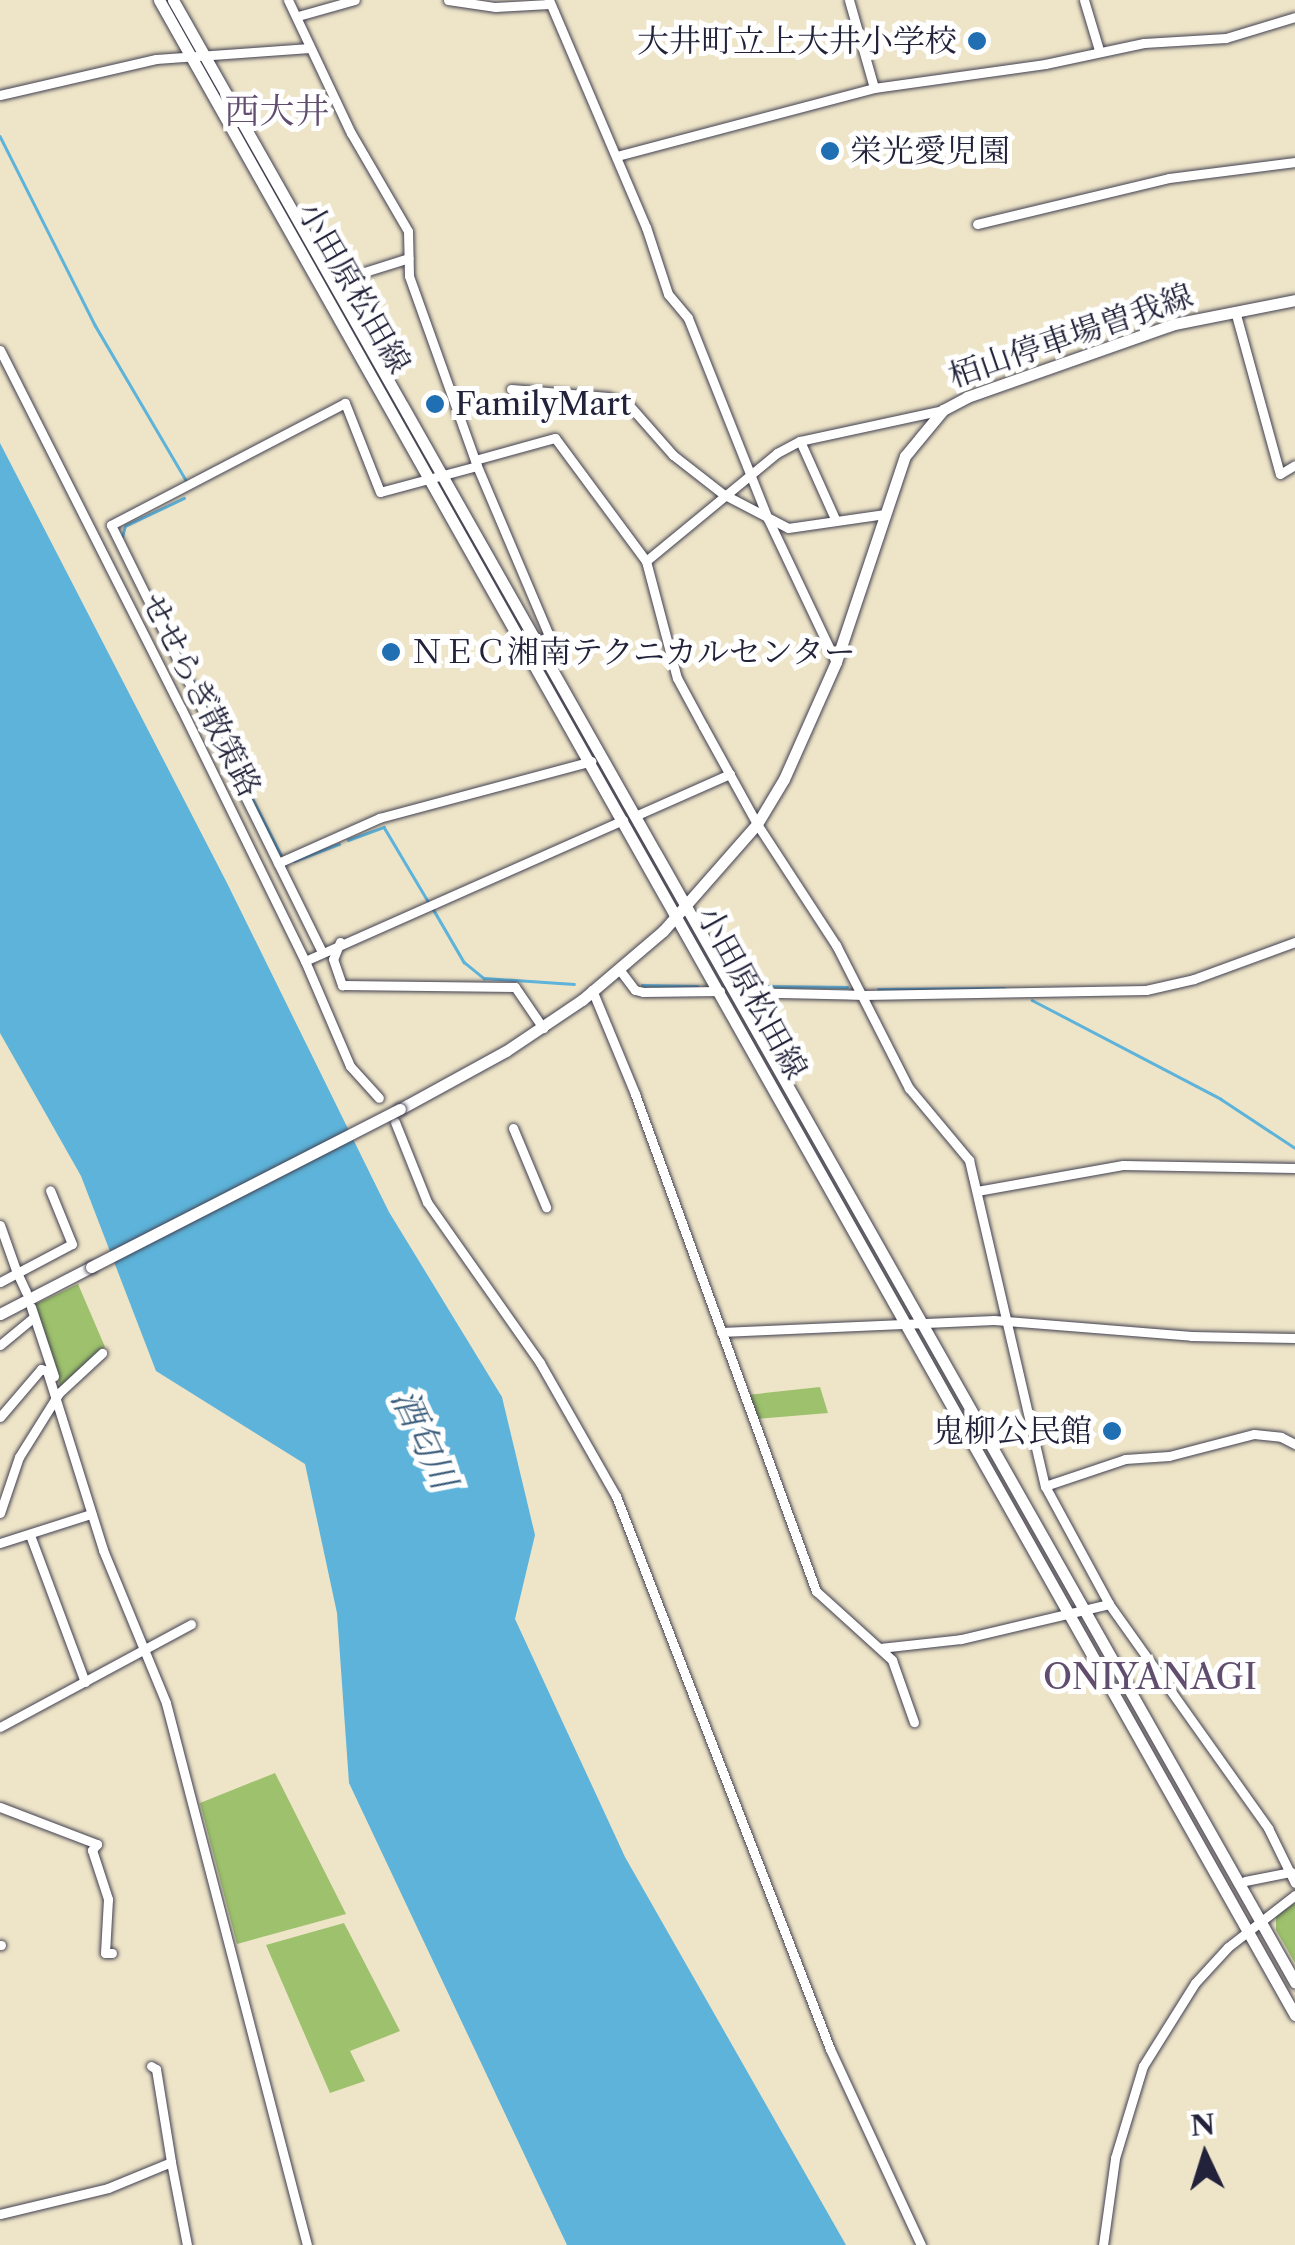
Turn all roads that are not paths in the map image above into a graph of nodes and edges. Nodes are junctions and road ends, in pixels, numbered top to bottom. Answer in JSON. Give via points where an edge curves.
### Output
{"nodes":[{"id":1,"x":159,"y":0,"type":"edge"},
{"id":2,"x":173,"y":0,"type":"edge"},
{"id":3,"x":288,"y":0,"type":"edge"},
{"id":4,"x":355,"y":0,"type":"edge"},
{"id":5,"x":448,"y":0,"type":"edge"},
{"id":6,"x":849,"y":0,"type":"edge"},
{"id":7,"x":1084,"y":0,"type":"edge"},
{"id":8,"x":549,"y":2,"type":"edge"},
{"id":9,"x":298,"y":16,"type":"junction"},
{"id":10,"x":1295,"y":17,"type":"edge"},
{"id":11,"x":310,"y":48,"type":"junction"},
{"id":12,"x":1098,"y":50,"type":"junction"},
{"id":13,"x":204,"y":54,"type":"junction"},
{"id":14,"x":190,"y":55,"type":"junction"},
{"id":15,"x":874,"y":88,"type":"junction"},
{"id":16,"x":0,"y":95,"type":"edge"},
{"id":17,"x":616,"y":156,"type":"junction"},
{"id":18,"x":1295,"y":162,"type":"edge"},
{"id":19,"x":976,"y":224,"type":"dead end"},
{"id":20,"x":410,"y":258,"type":"junction"},
{"id":21,"x":328,"y":273,"type":"junction"},
{"id":22,"x":1295,"y":300,"type":"edge"},
{"id":23,"x":1235,"y":311,"type":"junction"},
{"id":24,"x":0,"y":350,"type":"edge"},
{"id":25,"x":511,"y":389,"type":"dead end"},
{"id":26,"x":943,"y":410,"type":"junction"},
{"id":27,"x":800,"y":441,"type":"junction"},
{"id":28,"x":476,"y":463,"type":"junction"},
{"id":29,"x":1295,"y":465,"type":"edge"},
{"id":30,"x":751,"y":474,"type":"junction"},
{"id":31,"x":436,"y":477,"type":"junction"},
{"id":32,"x":723,"y":494,"type":"junction"},
{"id":33,"x":885,"y":514,"type":"junction"},
{"id":34,"x":768,"y":519,"type":"junction"},
{"id":35,"x":835,"y":519,"type":"junction"},
{"id":36,"x":646,"y":561,"type":"junction"},
{"id":37,"x":536,"y":642,"type":"junction"},
{"id":38,"x":836,"y":662,"type":"junction"},
{"id":39,"x":591,"y":760,"type":"junction"},
{"id":40,"x":730,"y":774,"type":"junction"},
{"id":41,"x":629,"y":818,"type":"junction"},
{"id":42,"x":758,"y":824,"type":"junction"},
{"id":43,"x":278,"y":862,"type":"junction"},
{"id":44,"x":682,"y":911,"type":"junction"},
{"id":45,"x":340,"y":942,"type":"junction"},
{"id":46,"x":1295,"y":942,"type":"edge"},
{"id":47,"x":321,"y":950,"type":"junction"},
{"id":48,"x":304,"y":961,"type":"junction"},
{"id":49,"x":616,"y":972,"type":"junction"},
{"id":50,"x":594,"y":989,"type":"junction"},
{"id":51,"x":720,"y":991,"type":"junction"},
{"id":52,"x":735,"y":992,"type":"junction"},
{"id":53,"x":864,"y":995,"type":"junction"},
{"id":54,"x":543,"y":1028,"type":"junction"},
{"id":55,"x":379,"y":1098,"type":"dead end"},
{"id":56,"x":394,"y":1122,"type":"dead end"},
{"id":57,"x":513,"y":1128,"type":"dead end"},
{"id":58,"x":1295,"y":1168,"type":"edge"},
{"id":59,"x":50,"y":1190,"type":"dead end"},
{"id":60,"x":976,"y":1190,"type":"junction"},
{"id":61,"x":546,"y":1207,"type":"dead end"},
{"id":62,"x":0,"y":1225,"type":"edge"},
{"id":63,"x":18,"y":1274,"type":"junction"},
{"id":64,"x":0,"y":1282,"type":"edge"},
{"id":65,"x":26,"y":1292,"type":"dead end"},
{"id":66,"x":0,"y":1314,"type":"edge"},
{"id":67,"x":908,"y":1322,"type":"junction"},
{"id":68,"x":1003,"y":1322,"type":"junction"},
{"id":69,"x":923,"y":1324,"type":"junction"},
{"id":70,"x":721,"y":1332,"type":"junction"},
{"id":71,"x":1295,"y":1338,"type":"edge"},
{"id":72,"x":0,"y":1345,"type":"edge"},
{"id":73,"x":102,"y":1354,"type":"dead end"},
{"id":74,"x":49,"y":1370,"type":"junction"},
{"id":75,"x":57,"y":1396,"type":"junction"},
{"id":76,"x":0,"y":1417,"type":"edge"},
{"id":77,"x":1295,"y":1444,"type":"edge"},
{"id":78,"x":1044,"y":1486,"type":"junction"},
{"id":79,"x":0,"y":1513,"type":"edge"},
{"id":80,"x":91,"y":1514,"type":"junction"},
{"id":81,"x":30,"y":1535,"type":"junction"},
{"id":82,"x":0,"y":1543,"type":"edge"},
{"id":83,"x":1109,"y":1604,"type":"junction"},
{"id":84,"x":1078,"y":1612,"type":"junction"},
{"id":85,"x":191,"y":1624,"type":"dead end"},
{"id":86,"x":880,"y":1648,"type":"junction"},
{"id":87,"x":143,"y":1650,"type":"junction"},
{"id":88,"x":85,"y":1682,"type":"junction"},
{"id":89,"x":914,"y":1722,"type":"dead end"},
{"id":90,"x":0,"y":1727,"type":"edge"},
{"id":91,"x":0,"y":1807,"type":"edge"},
{"id":92,"x":1293,"y":1877,"type":"edge"},
{"id":93,"x":1246,"y":1881,"type":"dead end"},
{"id":94,"x":1295,"y":1895,"type":"edge"},
{"id":95,"x":1254,"y":1926,"type":"junction"},
{"id":96,"x":112,"y":1954,"type":"dead end"},
{"id":97,"x":1295,"y":1982,"type":"edge"},
{"id":98,"x":1295,"y":2015,"type":"edge"},
{"id":99,"x":151,"y":2066,"type":"dead end"},
{"id":100,"x":170,"y":2162,"type":"junction"},
{"id":101,"x":0,"y":2202,"type":"edge"},
{"id":102,"x":0,"y":2214,"type":"edge"},
{"id":103,"x":186,"y":2245,"type":"edge"},
{"id":104,"x":306,"y":2245,"type":"edge"},
{"id":105,"x":922,"y":2245,"type":"edge"},
{"id":106,"x":1103,"y":2245,"type":"edge"}],
"edges":[{"from":1,"to":14,"type":"main road","name":"小田原松田線"},
{"from":2,"to":13,"type":"main road","name":"小田原松田線"},
{"from":3,"to":9,"type":"street"},
{"from":4,"to":9,"type":"street"},
{"from":5,"to":8,"type":"street","via":[[494,7]]},
{"from":6,"to":15,"type":"street"},
{"from":7,"to":12,"type":"street"},
{"from":8,"to":17,"type":"street"},
{"from":9,"to":11,"type":"street"},
{"from":10,"to":12,"type":"street","via":[[1226,38]]},
{"from":11,"to":13,"type":"street"},
{"from":11,"to":20,"type":"street","via":[[408,230]]},
{"from":12,"to":15,"type":"street"},
{"from":13,"to":14,"type":"street"},
{"from":13,"to":21,"type":"main road","name":"小田原松田線"},
{"from":14,"to":16,"type":"street"},
{"from":14,"to":31,"type":"main road","name":"小田原松田線"},
{"from":15,"to":17,"type":"street"},
{"from":17,"to":30,"type":"street","via":[[668,294],[688,318]]},
{"from":18,"to":19,"type":"street","via":[[1169,178]]},
{"from":20,"to":21,"type":"street","via":[[358,274]]},
{"from":20,"to":28,"type":"street","via":[[409,276]]},
{"from":21,"to":31,"type":"main road","name":"小田原松田線"},
{"from":22,"to":23,"type":"main road","name":"栢山停車場曽我線"},
{"from":23,"to":26,"type":"main road","name":"栢山停車場曽我線","via":[[1174,324]]},
{"from":23,"to":29,"type":"street","via":[[1280,474]]},
{"from":24,"to":48,"type":"street","name":"せせらぎ散策路"},
{"from":25,"to":32,"type":"street","via":[[608,397],[628,405],[673,455]]},
{"from":26,"to":27,"type":"street"},
{"from":26,"to":33,"type":"main road","name":"栢山停車場曽我線","via":[[904,456]]},
{"from":27,"to":30,"type":"street"},
{"from":27,"to":35,"type":"street"},
{"from":28,"to":31,"type":"street"},
{"from":28,"to":36,"type":"street","via":[[555,438]]},
{"from":28,"to":37,"type":"street","via":[[548,636]]},
{"from":30,"to":32,"type":"street"},
{"from":30,"to":34,"type":"street"},
{"from":31,"to":37,"type":"main road","name":"小田原松田線"},
{"from":31,"to":39,"type":"main road","name":"小田原松田線"},
{"from":31,"to":43,"type":"street","via":[[380,492],[345,403],[111,525]]},
{"from":32,"to":34,"type":"street"},
{"from":32,"to":36,"type":"street"},
{"from":33,"to":35,"type":"street"},
{"from":33,"to":38,"type":"main road","name":"栢山停車場曽我線"},
{"from":34,"to":35,"type":"street","via":[[788,528]]},
{"from":34,"to":38,"type":"street"},
{"from":36,"to":40,"type":"street","via":[[677,678]]},
{"from":37,"to":41,"type":"main road","name":"小田原松田線"},
{"from":38,"to":42,"type":"main road","name":"栢山停車場曽我線"},
{"from":39,"to":41,"type":"main road","name":"小田原松田線"},
{"from":39,"to":43,"type":"street","via":[[379,818],[344,840]]},
{"from":40,"to":41,"type":"street"},
{"from":40,"to":42,"type":"street"},
{"from":41,"to":44,"type":"main road","name":"小田原松田線"},
{"from":41,"to":45,"type":"street"},
{"from":42,"to":44,"type":"main road","name":"栢山停車場曽我線"},
{"from":42,"to":53,"type":"street"},
{"from":43,"to":47,"type":"street"},
{"from":44,"to":49,"type":"main road","name":"栢山停車場曽我線"},
{"from":44,"to":51,"type":"main road","name":"小田原松田線"},
{"from":44,"to":52,"type":"main road","name":"小田原松田線"},
{"from":45,"to":47,"type":"street"},
{"from":45,"to":54,"type":"street","via":[[333,959],[342,985],[515,988]]},
{"from":46,"to":53,"type":"street","via":[[1146,990]]},
{"from":47,"to":48,"type":"street"},
{"from":48,"to":55,"type":"street","name":"せせらぎ散策路","via":[[350,1066]]},
{"from":49,"to":50,"type":"main road","name":"栢山停車場曽我線"},
{"from":49,"to":51,"type":"street","via":[[644,992]]},
{"from":50,"to":54,"type":"main road","name":"栢山停車場曽我線"},
{"from":50,"to":70,"type":"street"},
{"from":51,"to":67,"type":"main road","name":"小田原松田線"},
{"from":52,"to":53,"type":"street"},
{"from":52,"to":69,"type":"main road","name":"小田原松田線"},
{"from":53,"to":60,"type":"street","via":[[909,1088],[969,1160]]},
{"from":54,"to":66,"type":"main road","name":"栢山停車場曽我線","bridge":true,"via":[[400,1109]]},
{"from":56,"to":105,"type":"street","via":[[427,1202],[549,1377],[616,1496],[823,2034]]},
{"from":57,"to":61,"type":"street"},
{"from":58,"to":60,"type":"street","via":[[1123,1165]]},
{"from":59,"to":63,"type":"street","via":[[72,1244]]},
{"from":60,"to":68,"type":"street"},
{"from":62,"to":63,"type":"street"},
{"from":63,"to":64,"type":"street"},
{"from":63,"to":65,"type":"street"},
{"from":67,"to":69,"type":"street"},
{"from":67,"to":70,"type":"street"},
{"from":67,"to":84,"type":"main road","name":"小田原松田線"},
{"from":68,"to":69,"type":"street"},
{"from":68,"to":71,"type":"street"},
{"from":68,"to":78,"type":"street"},
{"from":69,"to":84,"type":"main road","name":"小田原松田線"},
{"from":70,"to":86,"type":"street","via":[[816,1591]]},
{"from":72,"to":74,"type":"street","via":[[32,1312]]},
{"from":73,"to":75,"type":"street"},
{"from":74,"to":75,"type":"street"},
{"from":74,"to":76,"type":"street","via":[[41,1369]]},
{"from":75,"to":79,"type":"street","via":[[19,1457]]},
{"from":75,"to":80,"type":"street"},
{"from":77,"to":78,"type":"street","via":[[1254,1434],[1169,1456],[1125,1458]]},
{"from":78,"to":83,"type":"street"},
{"from":80,"to":81,"type":"street"},
{"from":80,"to":87,"type":"street"},
{"from":81,"to":82,"type":"street"},
{"from":81,"to":88,"type":"street"},
{"from":83,"to":84,"type":"street"},
{"from":83,"to":92,"type":"street","via":[[1268,1828]]},
{"from":84,"to":86,"type":"street","via":[[961,1639]]},
{"from":84,"to":95,"type":"main road","name":"小田原松田線"},
{"from":85,"to":87,"type":"street"},
{"from":86,"to":89,"type":"street","via":[[892,1660]]},
{"from":87,"to":88,"type":"street"},
{"from":87,"to":104,"type":"street","via":[[166,1703]]},
{"from":88,"to":90,"type":"street"},
{"from":91,"to":96,"type":"street","via":[[97,1844],[92,1850],[108,1899],[106,1953]]},
{"from":92,"to":93,"type":"street"},
{"from":94,"to":95,"type":"street"},
{"from":95,"to":97,"type":"main road","name":"小田原松田線"},
{"from":95,"to":98,"type":"main road","name":"小田原松田線"},
{"from":95,"to":106,"type":"street","via":[[1195,1983],[1144,2066],[1116,2158]]},
{"from":99,"to":100,"type":"street"},
{"from":100,"to":102,"type":"street","via":[[108,2188]]},
{"from":100,"to":103,"type":"street"},
{"from":101,"to":102,"type":"street"}]}
